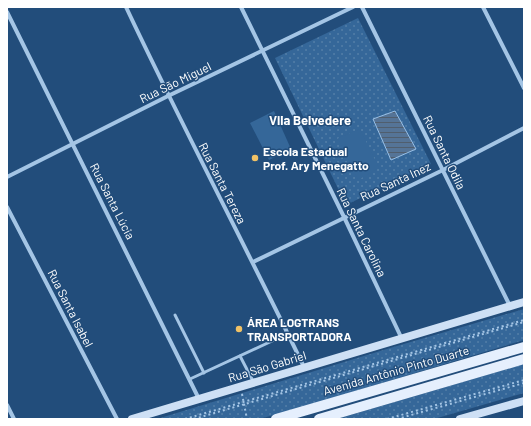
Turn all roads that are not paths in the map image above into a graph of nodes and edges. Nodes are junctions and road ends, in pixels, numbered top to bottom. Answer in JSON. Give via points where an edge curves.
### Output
{"nodes":[{"id":1,"x":126,"y":7,"type":"edge"},
{"id":2,"x":241,"y":7,"type":"edge"},
{"id":3,"x":353,"y":7,"type":"edge"},
{"id":4,"x":362,"y":7,"type":"edge"},
{"id":5,"x":483,"y":7,"type":"edge"},
{"id":6,"x":7,"y":12,"type":"edge"},
{"id":7,"x":261,"y":50,"type":"junction"},
{"id":8,"x":524,"y":88,"type":"edge"},
{"id":9,"x":168,"y":96,"type":"junction"},
{"id":10,"x":524,"y":128,"type":"edge"},
{"id":11,"x":73,"y":144,"type":"junction"},
{"id":12,"x":443,"y":170,"type":"junction"},
{"id":13,"x":7,"y":177,"type":"edge"},
{"id":14,"x":7,"y":207,"type":"edge"},
{"id":15,"x":344,"y":216,"type":"junction"},
{"id":16,"x":253,"y":262,"type":"junction"},
{"id":17,"x":524,"y":302,"type":"edge"},
{"id":18,"x":510,"y":306,"type":"junction"},
{"id":19,"x":175,"y":315,"type":"dead end"},
{"id":20,"x":287,"y":334,"type":"junction"},
{"id":21,"x":401,"y":337,"type":"junction"},
{"id":22,"x":524,"y":347,"type":"edge"},
{"id":23,"x":240,"y":356,"type":"junction"},
{"id":24,"x":524,"y":359,"type":"edge"},
{"id":25,"x":304,"y":367,"type":"junction"},
{"id":26,"x":204,"y":373,"type":"junction"},
{"id":27,"x":190,"y":379,"type":"junction"},
{"id":28,"x":254,"y":383,"type":"junction"},
{"id":29,"x":199,"y":399,"type":"junction"},
{"id":30,"x":524,"y":401,"type":"edge"},
{"id":31,"x":7,"y":405,"type":"edge"},
{"id":32,"x":14,"y":419,"type":"edge"},
{"id":33,"x":117,"y":419,"type":"edge"},
{"id":34,"x":132,"y":419,"type":"edge"},
{"id":35,"x":276,"y":419,"type":"edge"},
{"id":36,"x":319,"y":419,"type":"edge"},
{"id":37,"x":460,"y":419,"type":"edge"}],
"edges":[{"from":1,"to":9,"type":"street","name":"Rua Santa Tereza"},
{"from":2,"to":7,"type":"street","name":"Rua Santa Carolina"},
{"from":3,"to":7,"type":"street","name":"Rua São Miguel"},
{"from":4,"to":12,"type":"street","name":"Rua Santa Odila"},
{"from":5,"to":8,"type":"street"},
{"from":6,"to":11,"type":"street","name":"Rua Santa Lúcia"},
{"from":7,"to":9,"type":"street","name":"Rua São Miguel"},
{"from":7,"to":15,"type":"street","name":"Rua Santa Carolina"},
{"from":9,"to":11,"type":"street","name":"Rua São Miguel"},
{"from":9,"to":16,"type":"street","name":"Rua Santa Tereza"},
{"from":10,"to":12,"type":"street","name":"Rua Santa Inez"},
{"from":11,"to":13,"type":"street","name":"Rua São Miguel"},
{"from":11,"to":27,"type":"street","name":"Rua Santa Lúcia"},
{"from":12,"to":15,"type":"street","name":"Rua Santa Inez"},
{"from":12,"to":18,"type":"street","name":"Rua Santa Odila"},
{"from":14,"to":33,"type":"street","name":"Rua Santa Isabel"},
{"from":15,"to":16,"type":"street","name":"Rua Santa Inez"},
{"from":15,"to":21,"type":"street","name":"Rua Santa Carolina"},
{"from":16,"to":20,"type":"street","name":"Rua Santa Tereza"},
{"from":17,"to":18,"type":"main road","name":"Rua São Gabriel"},
{"from":18,"to":21,"type":"main road","name":"Rua São Gabriel"},
{"from":19,"to":26,"type":"lane"},
{"from":20,"to":23,"type":"lane"},
{"from":20,"to":25,"type":"street","name":"Rua Santa Tereza"},
{"from":21,"to":25,"type":"main road","name":"Rua São Gabriel"},
{"from":22,"to":35,"type":"main road","name":"Avenida Antônio Pinto Duarte"},
{"from":23,"to":26,"type":"lane"},
{"from":23,"to":28,"type":"lane"},
{"from":24,"to":36,"type":"main road","name":"Avenida Antônio Pinto Duarte"},
{"from":25,"to":28,"type":"main road","name":"Rua São Gabriel"},
{"from":26,"to":27,"type":"lane"},
{"from":27,"to":29,"type":"street","name":"Rua Santa Lúcia"},
{"from":28,"to":29,"type":"main road","name":"Rua São Gabriel"},
{"from":29,"to":34,"type":"main road","name":"Rua São Gabriel"},
{"from":30,"to":37,"type":"main road"},
{"from":31,"to":32,"type":"street"}]}
